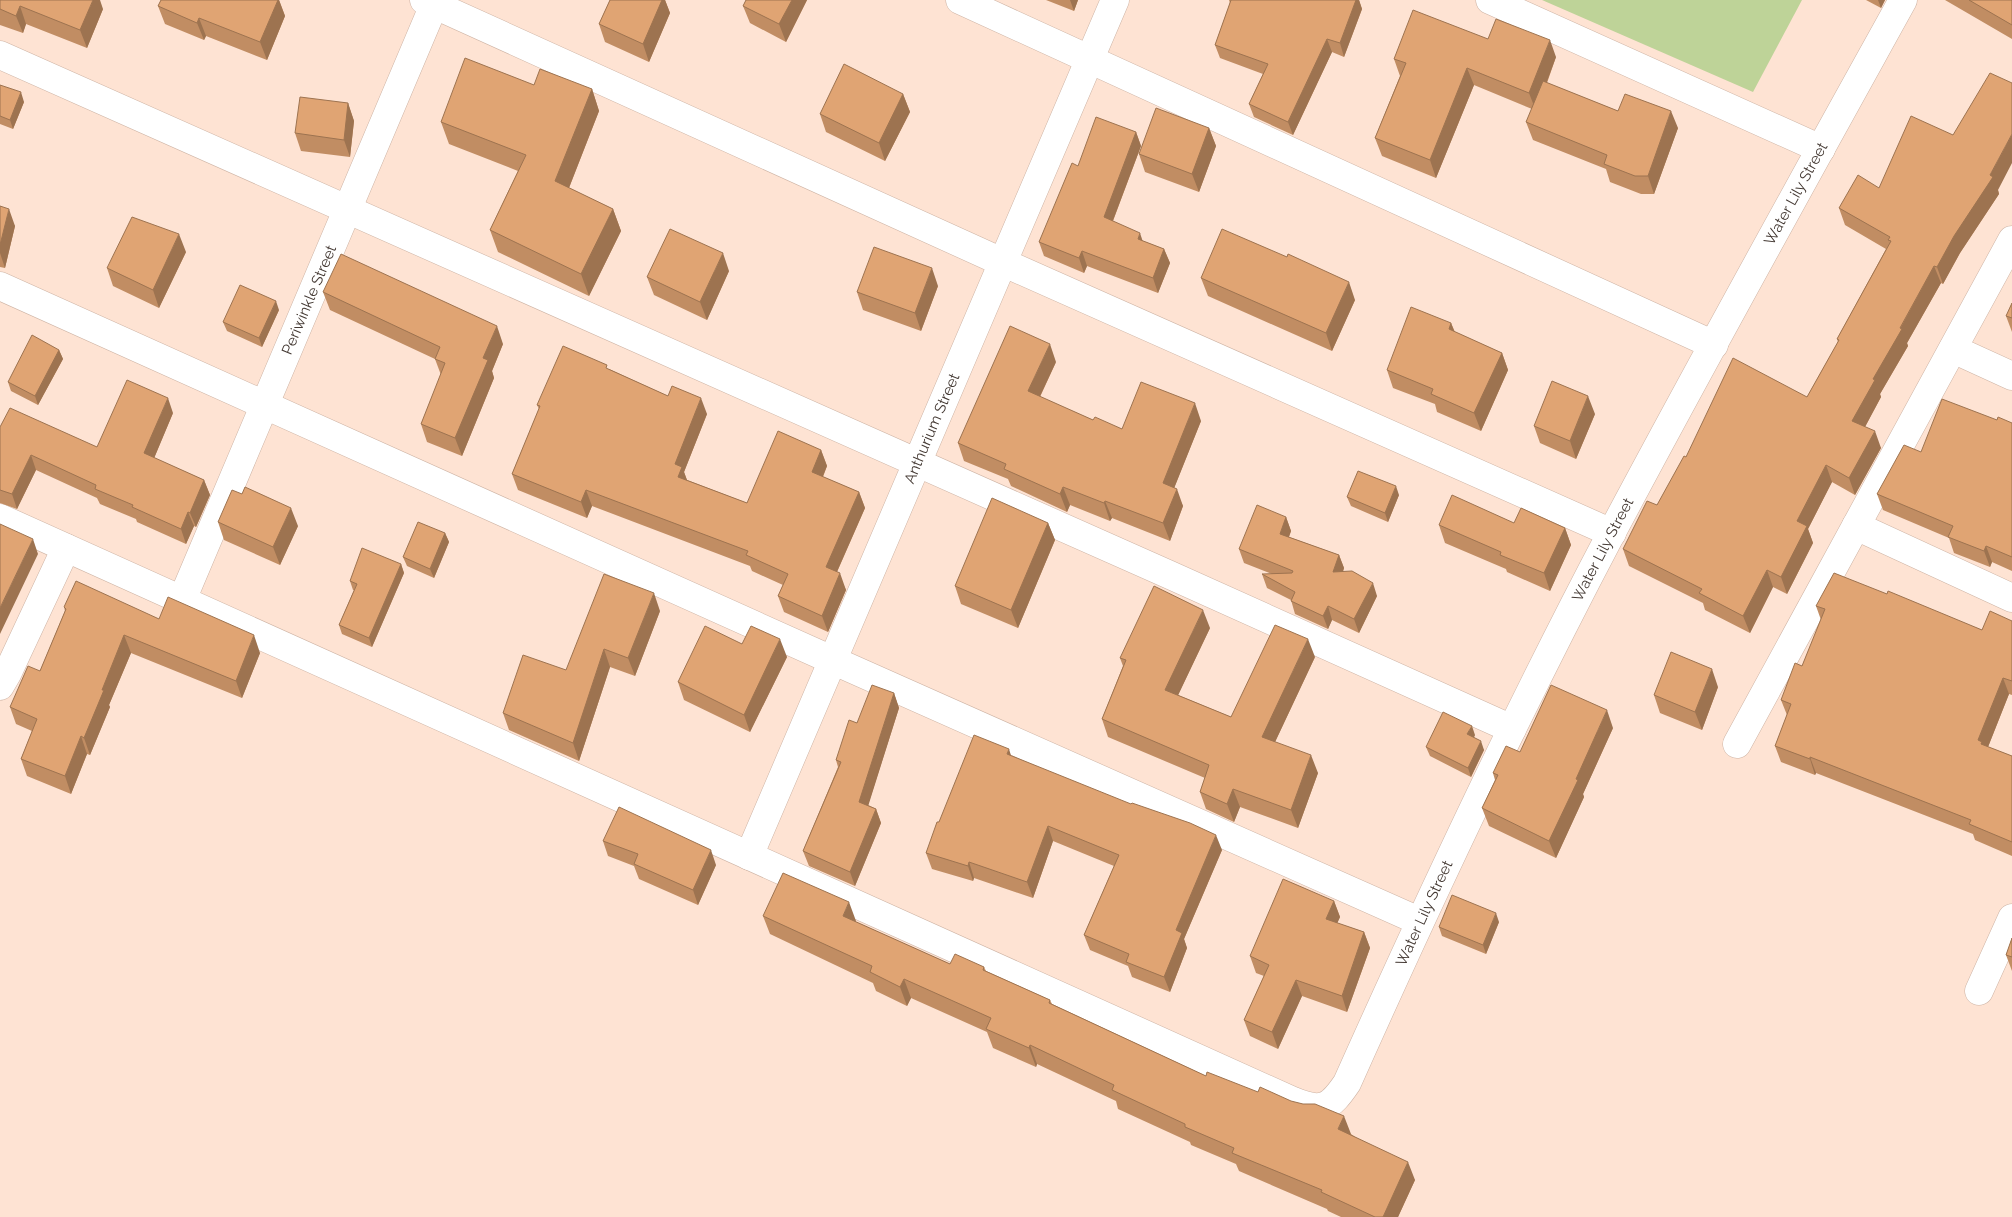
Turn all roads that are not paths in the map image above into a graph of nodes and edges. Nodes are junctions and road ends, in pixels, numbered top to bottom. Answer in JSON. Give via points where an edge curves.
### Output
{"nodes":[{"id":1,"x":960,"y":0,"type":"edge"},
{"id":2,"x":1115,"y":0,"type":"edge"},
{"id":3,"x":1490,"y":0,"type":"edge"},
{"id":4,"x":1904,"y":0,"type":"edge"},
{"id":5,"x":432,"y":2,"type":"edge"},
{"id":6,"x":0,"y":55,"type":"edge"},
{"id":7,"x":1090,"y":59,"type":"junction"},
{"id":8,"x":1821,"y":149,"type":"junction"},
{"id":9,"x":348,"y":208,"type":"junction"},
{"id":10,"x":2012,"y":240,"type":"edge"},
{"id":11,"x":1002,"y":262,"type":"junction"},
{"id":12,"x":0,"y":286,"type":"edge"},
{"id":13,"x":1714,"y":345,"type":"junction"},
{"id":14,"x":1953,"y":349,"type":"junction"},
{"id":15,"x":2012,"y":376,"type":"edge"},
{"id":16,"x":265,"y":405,"type":"junction"},
{"id":17,"x":917,"y":461,"type":"junction"},
{"id":18,"x":0,"y":518,"type":"edge"},
{"id":19,"x":1856,"y":526,"type":"junction"},
{"id":20,"x":1612,"y":532,"type":"junction"},
{"id":21,"x":66,"y":548,"type":"junction"},
{"id":22,"x":2012,"y":598,"type":"edge"},
{"id":23,"x":182,"y":600,"type":"junction"},
{"id":24,"x":832,"y":660,"type":"junction"},
{"id":25,"x":0,"y":686,"type":"edge"},
{"id":26,"x":1512,"y":729,"type":"junction"},
{"id":27,"x":1737,"y":744,"type":"dead end"},
{"id":28,"x":748,"y":856,"type":"junction"},
{"id":29,"x":2012,"y":918,"type":"edge"},
{"id":30,"x":1419,"y":921,"type":"junction"},
{"id":31,"x":1979,"y":991,"type":"dead end"}],
"edges":[{"from":1,"to":7,"type":"street"},
{"from":2,"to":7,"type":"street","name":"Anthurium Street"},
{"from":3,"to":8,"type":"street"},
{"from":4,"to":8,"type":"street","name":"Water Lily Street"},
{"from":5,"to":9,"type":"street","name":"Periwinkle Street"},
{"from":5,"to":11,"type":"street"},
{"from":6,"to":9,"type":"street"},
{"from":7,"to":11,"type":"street","name":"Anthurium Street"},
{"from":7,"to":13,"type":"street"},
{"from":8,"to":13,"type":"street","name":"Water Lily Street"},
{"from":9,"to":16,"type":"street","name":"Periwinkle Street"},
{"from":9,"to":17,"type":"street"},
{"from":10,"to":14,"type":"street"},
{"from":11,"to":17,"type":"street","name":"Anthurium Street"},
{"from":11,"to":20,"type":"street"},
{"from":12,"to":16,"type":"street"},
{"from":13,"to":20,"type":"street","name":"Water Lily Street"},
{"from":14,"to":15,"type":"street"},
{"from":14,"to":19,"type":"street"},
{"from":16,"to":23,"type":"street","name":"Periwinkle Street"},
{"from":16,"to":24,"type":"street"},
{"from":17,"to":24,"type":"street","name":"Anthurium Street"},
{"from":17,"to":26,"type":"street"},
{"from":18,"to":21,"type":"street"},
{"from":19,"to":22,"type":"street"},
{"from":19,"to":27,"type":"street"},
{"from":20,"to":26,"type":"street","name":"Water Lily Street"},
{"from":21,"to":23,"type":"street"},
{"from":21,"to":25,"type":"street"},
{"from":23,"to":28,"type":"street"},
{"from":24,"to":28,"type":"street","name":"Anthurium Street"},
{"from":24,"to":30,"type":"street"},
{"from":26,"to":30,"type":"street","name":"Water Lily Street"},
{"from":28,"to":30,"type":"street","name":"Water Lily Street","via":[[1310,1108],[1323,1107],[1336,1100],[1347,1083]]},
{"from":29,"to":31,"type":"street"}]}
